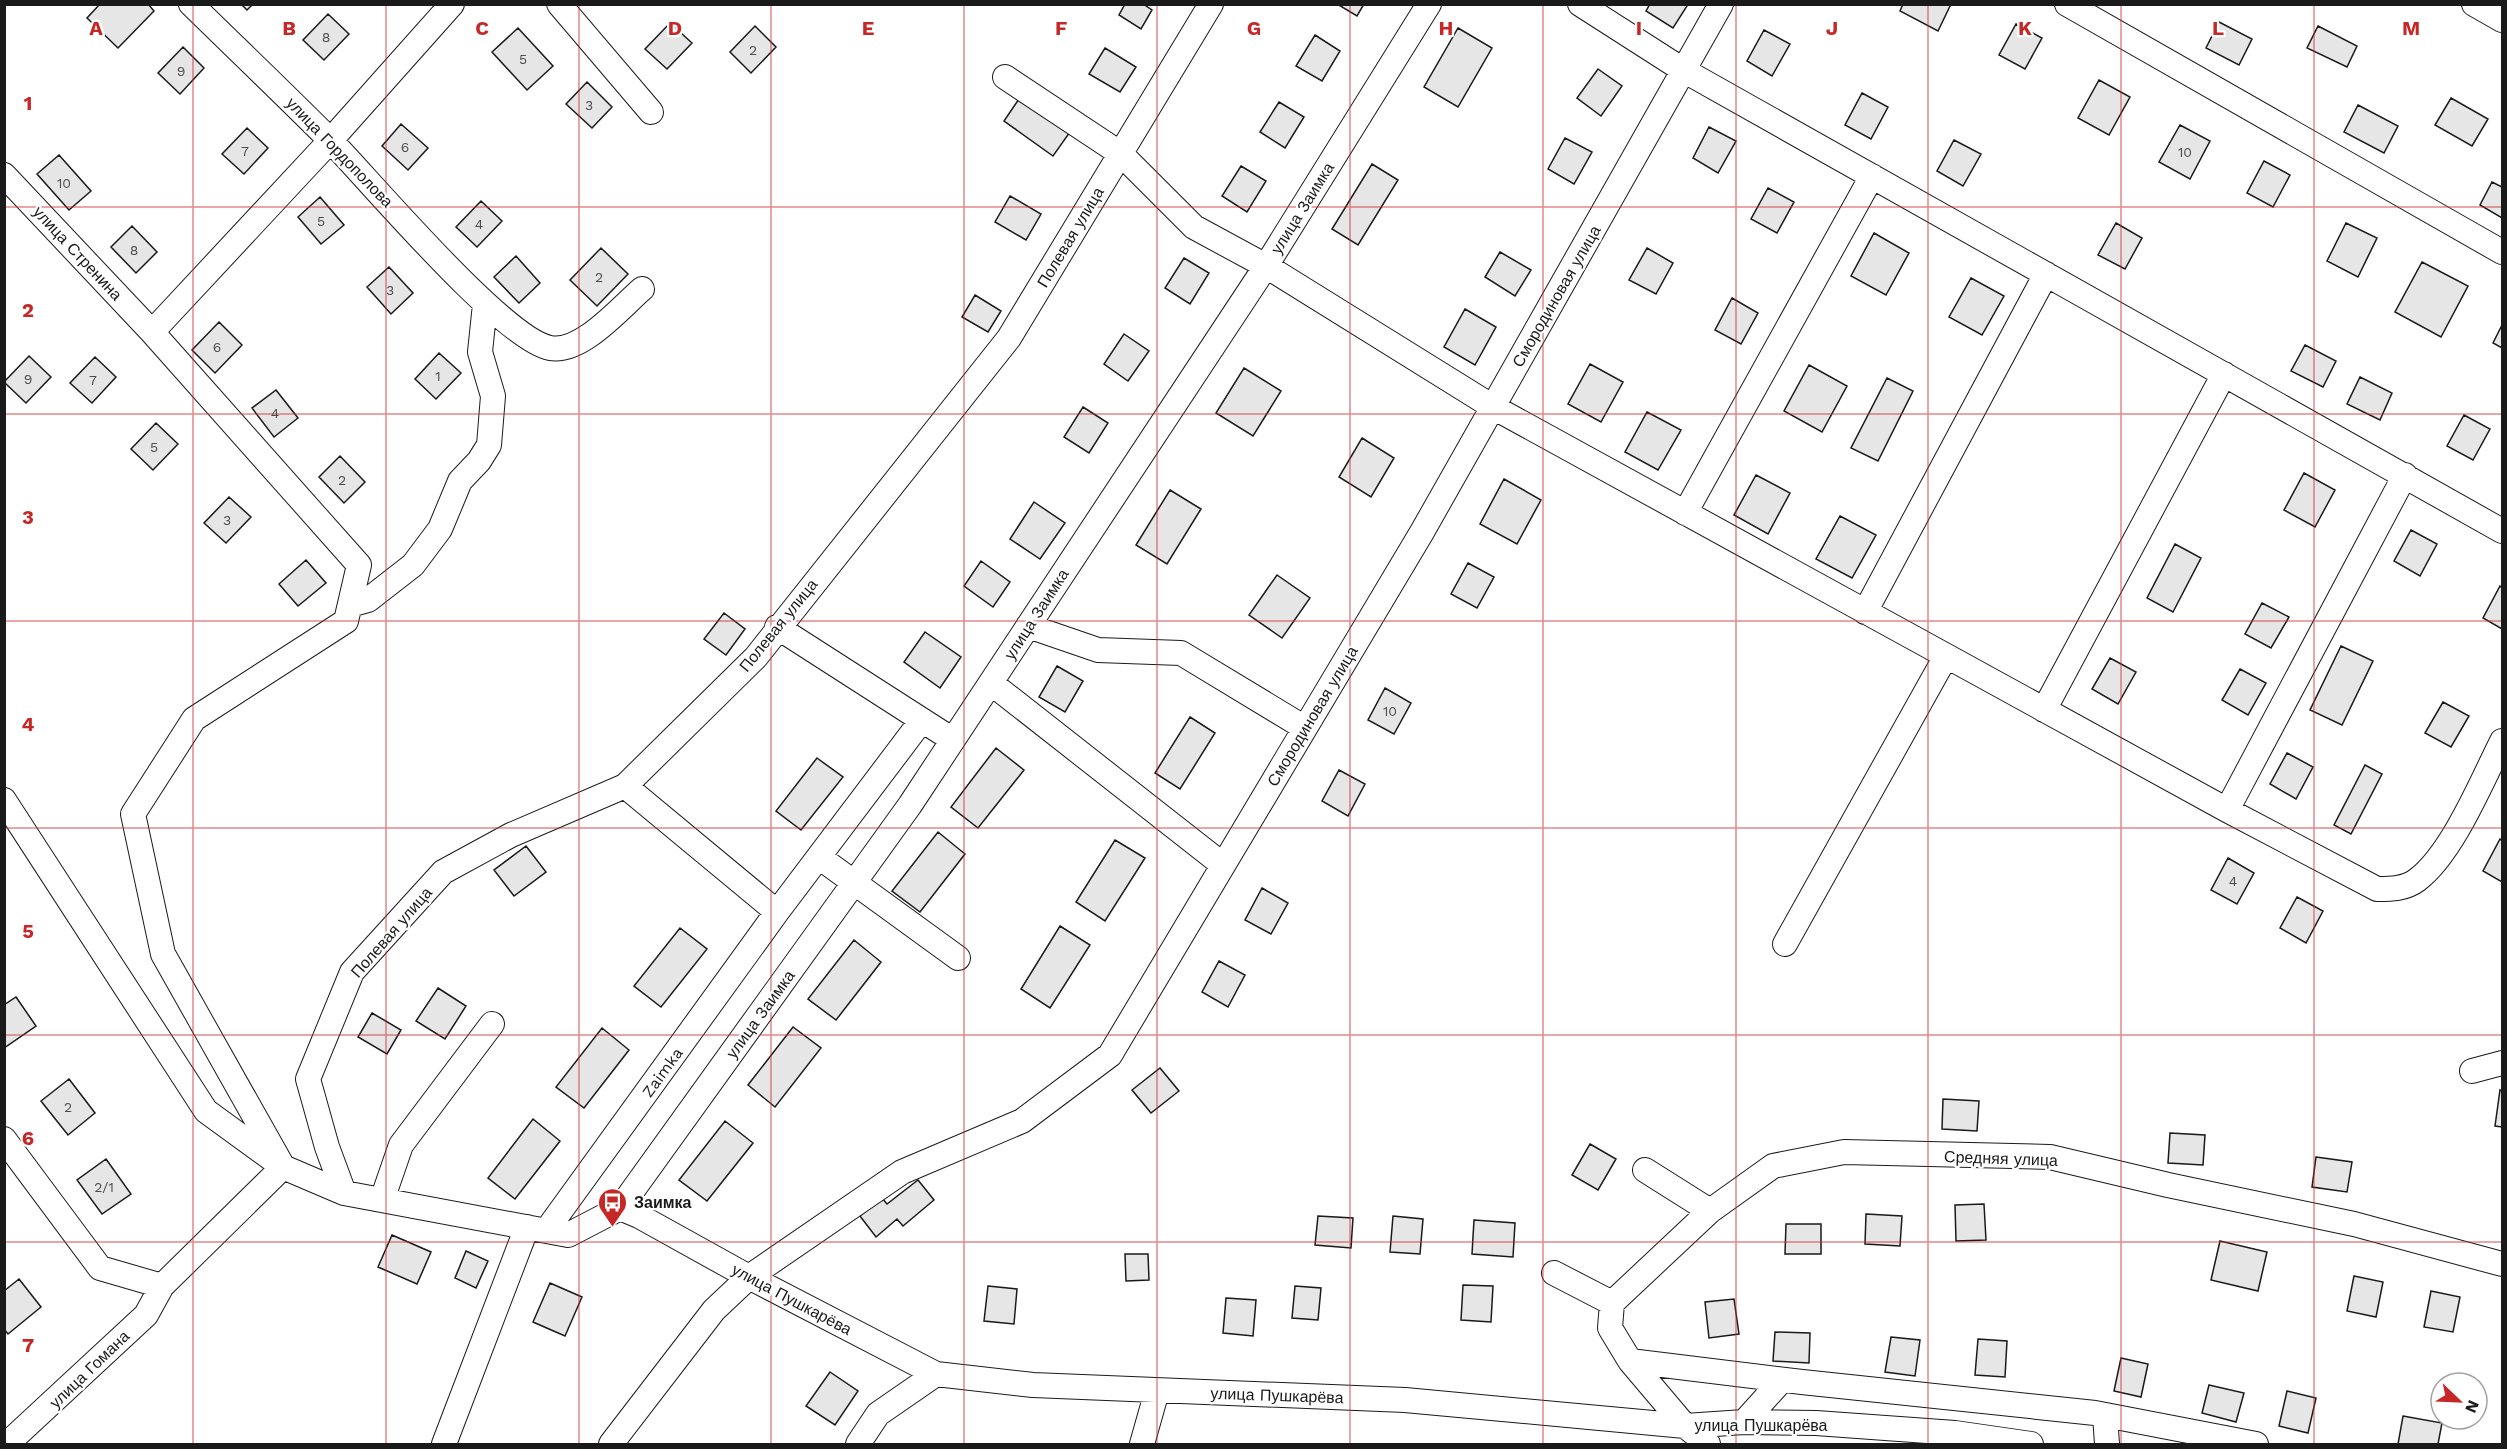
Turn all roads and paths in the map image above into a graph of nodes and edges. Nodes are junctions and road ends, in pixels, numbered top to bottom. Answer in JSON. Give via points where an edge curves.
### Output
{"nodes":[{"id":1,"x":191,"y":4,"type":"edge"},
{"id":2,"x":452,"y":4,"type":"edge"},
{"id":3,"x":559,"y":4,"type":"edge"},
{"id":4,"x":1211,"y":4,"type":"edge"},
{"id":5,"x":1429,"y":4,"type":"edge"},
{"id":6,"x":1580,"y":4,"type":"edge"},
{"id":7,"x":1721,"y":4,"type":"edge"},
{"id":8,"x":2067,"y":4,"type":"edge"},
{"id":9,"x":2474,"y":4,"type":"edge"},
{"id":10,"x":2502,"y":20,"type":"edge"},
{"id":11,"x":1683,"y":70,"type":"junction"},
{"id":12,"x":1005,"y":76,"type":"dead end"},
{"id":13,"x":651,"y":112,"type":"dead end"},
{"id":14,"x":330,"y":141,"type":"junction"},
{"id":15,"x":1121,"y":154,"type":"junction"},
{"id":16,"x":4,"y":175,"type":"edge"},
{"id":17,"x":1872,"y":176,"type":"junction"},
{"id":18,"x":2502,"y":252,"type":"edge"},
{"id":19,"x":1266,"y":266,"type":"junction"},
{"id":20,"x":2046,"y":274,"type":"junction"},
{"id":21,"x":642,"y":289,"type":"dead end"},
{"id":22,"x":485,"y":304,"type":"junction"},
{"id":23,"x":152,"y":332,"type":"junction"},
{"id":24,"x":2224,"y":374,"type":"junction"},
{"id":25,"x":1493,"y":407,"type":"junction"},
{"id":26,"x":2405,"y":475,"type":"junction"},
{"id":27,"x":1685,"y":513,"type":"junction"},
{"id":28,"x":2502,"y":531,"type":"edge"},
{"id":29,"x":350,"y":605,"type":"junction"},
{"id":30,"x":1865,"y":612,"type":"junction"},
{"id":31,"x":1029,"y":626,"type":"junction"},
{"id":32,"x":777,"y":627,"type":"junction"},
{"id":33,"x":1946,"y":656,"type":"junction"},
{"id":34,"x":991,"y":683,"type":"junction"},
{"id":35,"x":2044,"y":710,"type":"junction"},
{"id":36,"x":922,"y":720,"type":"junction"},
{"id":37,"x":1305,"y":728,"type":"junction"},
{"id":38,"x":953,"y":740,"type":"junction"},
{"id":39,"x":2502,"y":741,"type":"edge"},
{"id":40,"x":625,"y":786,"type":"junction"},
{"id":41,"x":4,"y":800,"type":"edge"},
{"id":42,"x":2227,"y":810,"type":"junction"},
{"id":43,"x":819,"y":857,"type":"junction"},
{"id":44,"x":1223,"y":865,"type":"junction"},
{"id":45,"x":854,"y":884,"type":"junction"},
{"id":46,"x":777,"y":912,"type":"junction"},
{"id":47,"x":1785,"y":944,"type":"dead end"},
{"id":48,"x":958,"y":958,"type":"dead end"},
{"id":49,"x":492,"y":1024,"type":"dead end"},
{"id":50,"x":2502,"y":1064,"type":"edge"},
{"id":51,"x":2472,"y":1071,"type":"dead end"},
{"id":52,"x":4,"y":1139,"type":"edge"},
{"id":53,"x":283,"y":1167,"type":"junction"},
{"id":54,"x":1645,"y":1170,"type":"dead end"},
{"id":55,"x":344,"y":1193,"type":"junction"},
{"id":56,"x":382,"y":1200,"type":"junction"},
{"id":57,"x":620,"y":1208,"type":"junction"},
{"id":58,"x":1710,"y":1210,"type":"junction"},
{"id":59,"x":547,"y":1231,"type":"junction"},
{"id":60,"x":2502,"y":1264,"type":"edge"},
{"id":61,"x":1554,"y":1273,"type":"dead end"},
{"id":62,"x":749,"y":1277,"type":"junction"},
{"id":63,"x":162,"y":1286,"type":"junction"},
{"id":64,"x":1612,"y":1303,"type":"junction"},
{"id":65,"x":1630,"y":1360,"type":"junction"},
{"id":66,"x":936,"y":1374,"type":"junction"},
{"id":67,"x":1782,"y":1380,"type":"junction"},
{"id":68,"x":1157,"y":1391,"type":"junction"},
{"id":69,"x":2105,"y":1415,"type":"junction"},
{"id":70,"x":1744,"y":1422,"type":"junction"},
{"id":71,"x":1816,"y":1423,"type":"junction"},
{"id":72,"x":1682,"y":1435,"type":"edge"},
{"id":73,"x":7,"y":1444,"type":"edge"},
{"id":74,"x":444,"y":1444,"type":"edge"},
{"id":75,"x":611,"y":1444,"type":"edge"},
{"id":76,"x":858,"y":1444,"type":"edge"},
{"id":77,"x":1142,"y":1444,"type":"edge"},
{"id":78,"x":1708,"y":1444,"type":"edge"},
{"id":79,"x":1827,"y":1444,"type":"edge"},
{"id":80,"x":2031,"y":1444,"type":"edge"},
{"id":81,"x":2107,"y":1444,"type":"edge"},
{"id":82,"x":2256,"y":1444,"type":"edge"}],
"edges":[{"from":1,"to":14,"type":"street","name":"улица Гордополова"},
{"from":2,"to":14,"type":"street"},
{"from":3,"to":13,"type":"street"},
{"from":4,"to":15,"type":"street","name":"Полевая улица"},
{"from":5,"to":19,"type":"street","name":"улица Заимка"},
{"from":6,"to":11,"type":"street"},
{"from":7,"to":11,"type":"street","name":"Смородиновая улица"},
{"from":8,"to":18,"type":"street"},
{"from":9,"to":10,"type":"street"},
{"from":11,"to":17,"type":"street"},
{"from":11,"to":25,"type":"street","name":"Смородиновая улица"},
{"from":12,"to":15,"type":"street"},
{"from":14,"to":22,"type":"street","name":"улица Гордополова"},
{"from":14,"to":23,"type":"street"},
{"from":15,"to":19,"type":"street","via":[[1194,226]]},
{"from":15,"to":32,"type":"street","name":"Полевая улица","via":[[1009,338]]},
{"from":16,"to":23,"type":"street","name":"улица Стренина"},
{"from":17,"to":20,"type":"street"},
{"from":17,"to":27,"type":"street"},
{"from":19,"to":25,"type":"street"},
{"from":19,"to":31,"type":"street","name":"улица Заимка"},
{"from":20,"to":24,"type":"street"},
{"from":20,"to":30,"type":"street"},
{"from":21,"to":22,"type":"street","name":"улица Гордополова","via":[[579,344],[560,349],[528,340]]},
{"from":22,"to":29,"type":"street","via":[[480,352],[493,396],[489,445],[460,481],[440,530],[412,565],[368,600]]},
{"from":23,"to":29,"type":"street","name":"улица Стренина","via":[[359,565]]},
{"from":24,"to":26,"type":"street"},
{"from":24,"to":35,"type":"street"},
{"from":25,"to":27,"type":"street"},
{"from":25,"to":37,"type":"street","name":"Смородиновая улица"},
{"from":26,"to":28,"type":"street"},
{"from":26,"to":42,"type":"street"},
{"from":27,"to":30,"type":"street"},
{"from":29,"to":53,"type":"street","via":[[346,621],[194,719],[133,814],[163,954]]},
{"from":30,"to":33,"type":"street"},
{"from":31,"to":34,"type":"street","name":"улица Заимка"},
{"from":31,"to":37,"type":"street","via":[[1098,650],[1181,653]]},
{"from":32,"to":36,"type":"street"},
{"from":32,"to":40,"type":"street","name":"Полевая улица","via":[[756,657]]},
{"from":33,"to":35,"type":"street"},
{"from":33,"to":47,"type":"street"},
{"from":34,"to":38,"type":"street","name":"улица Заимка"},
{"from":34,"to":44,"type":"street"},
{"from":35,"to":42,"type":"street"},
{"from":36,"to":38,"type":"street"},
{"from":36,"to":43,"type":"street","name":"Zaimka"},
{"from":37,"to":44,"type":"street","name":"Смородиновая улица"},
{"from":38,"to":45,"type":"street","name":"улица Заимка"},
{"from":39,"to":42,"type":"street","via":[[2444,852],[2417,881],[2399,889],[2377,889]]},
{"from":40,"to":46,"type":"street"},
{"from":40,"to":55,"type":"street","name":"Полевая улица","via":[[511,835],[443,872],[352,972],[308,1079]]},
{"from":41,"to":53,"type":"street","via":[[206,1111]]},
{"from":43,"to":45,"type":"street"},
{"from":43,"to":46,"type":"street","name":"Zaimka"},
{"from":44,"to":62,"type":"street","name":"Смородиновая улица","via":[[1110,1055],[1022,1121],[902,1172]]},
{"from":45,"to":48,"type":"street"},
{"from":45,"to":57,"type":"street","name":"улица Заимка"},
{"from":46,"to":59,"type":"street","name":"Zaimka"},
{"from":49,"to":56,"type":"street","via":[[400,1145]]},
{"from":50,"to":51,"type":"street"},
{"from":52,"to":63,"type":"street","via":[[100,1268]]},
{"from":53,"to":55,"type":"street"},
{"from":53,"to":63,"type":"street","name":"улица Гомана"},
{"from":54,"to":58,"type":"street"},
{"from":55,"to":56,"type":"street"},
{"from":56,"to":59,"type":"street"},
{"from":57,"to":59,"type":"street"},
{"from":57,"to":62,"type":"street","name":"улица Пушкарёва"},
{"from":58,"to":60,"type":"street","name":"Средняя улица","via":[[1773,1166],[1844,1152],[2050,1157],[2354,1224]]},
{"from":58,"to":64,"type":"street","name":"Средняя улица"},
{"from":59,"to":74,"type":"street","name":"Zaimka"},
{"from":61,"to":64,"type":"street"},
{"from":62,"to":66,"type":"street","name":"улица Пушкарёва"},
{"from":62,"to":75,"type":"street","name":"Смородиновая улица","via":[[714,1310]]},
{"from":63,"to":73,"type":"street","name":"улица Гомана","via":[[146,1315]]},
{"from":64,"to":65,"type":"street","via":[[1610,1328]]},
{"from":65,"to":67,"type":"street"},
{"from":65,"to":72,"type":"street"},
{"from":66,"to":68,"type":"street","name":"улица Пушкарёва","via":[[1033,1385]]},
{"from":66,"to":76,"type":"street","via":[[878,1414]]},
{"from":67,"to":69,"type":"street"},
{"from":67,"to":70,"type":"street"},
{"from":68,"to":72,"type":"street","name":"улица Пушкарёва","via":[[1405,1400]]},
{"from":68,"to":77,"type":"street"},
{"from":69,"to":81,"type":"street"},
{"from":69,"to":82,"type":"street"},
{"from":70,"to":71,"type":"street","name":"улица Пушкарёва"},
{"from":70,"to":72,"type":"street","name":"улица Пушкарёва"},
{"from":71,"to":79,"type":"street"},
{"from":71,"to":80,"type":"street","name":"улица Пушкарёва","via":[[1955,1433]]},
{"from":72,"to":78,"type":"street"}]}
